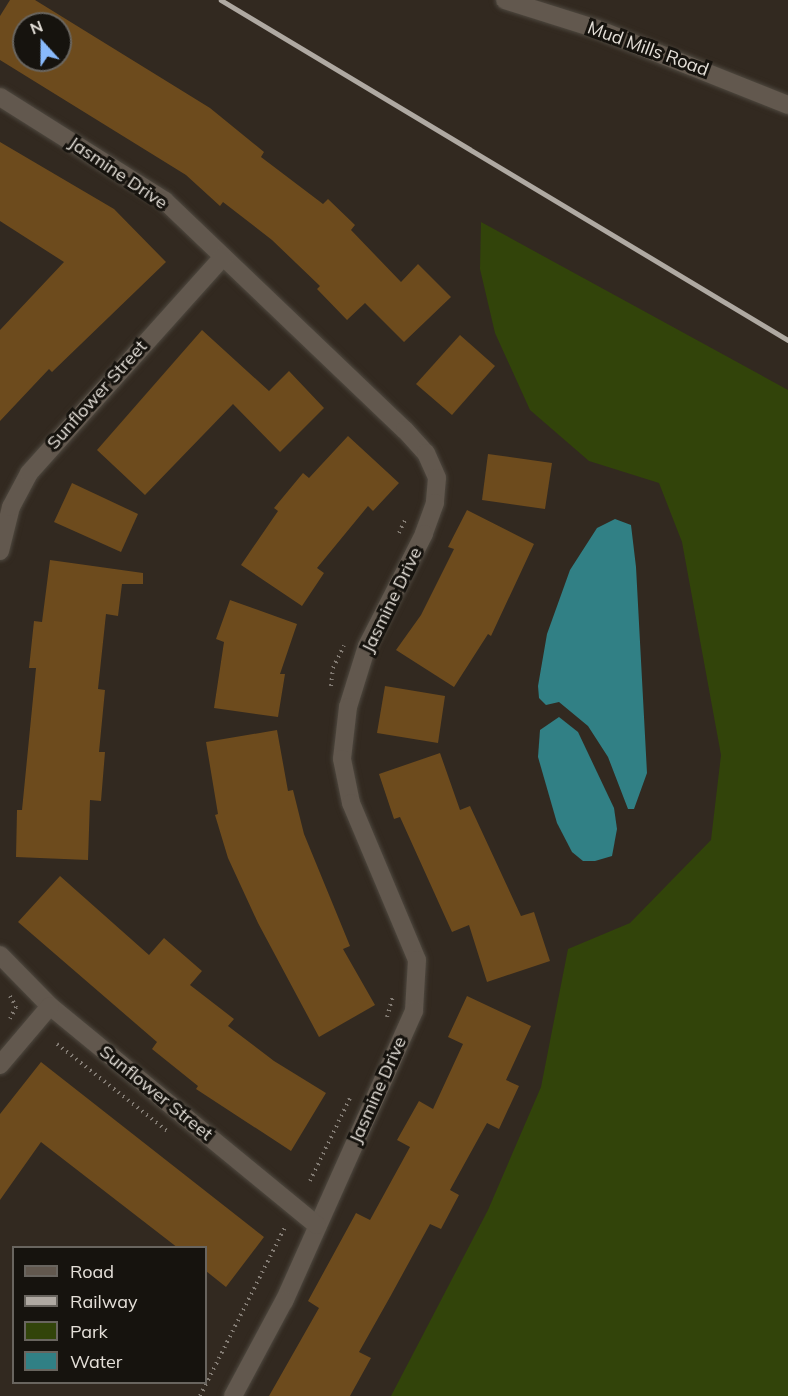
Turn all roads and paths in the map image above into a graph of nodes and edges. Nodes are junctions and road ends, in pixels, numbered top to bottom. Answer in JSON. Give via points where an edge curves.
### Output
{"nodes":[{"id":1,"x":505,"y":0,"type":"edge"},
{"id":2,"x":0,"y":97,"type":"edge"},
{"id":3,"x":788,"y":105,"type":"edge"},
{"id":4,"x":224,"y":257,"type":"junction"},
{"id":5,"x":0,"y":551,"type":"edge"},
{"id":6,"x":0,"y":955,"type":"edge"},
{"id":7,"x":8,"y":993,"type":"dead end"},
{"id":8,"x":50,"y":1006,"type":"junction"},
{"id":9,"x":6,"y":1025,"type":"dead end"},
{"id":10,"x":57,"y":1044,"type":"dead end"},
{"id":11,"x":0,"y":1065,"type":"edge"},
{"id":12,"x":177,"y":1139,"type":"dead end"},
{"id":13,"x":278,"y":1219,"type":"dead end"},
{"id":14,"x":317,"y":1225,"type":"junction"},
{"id":15,"x":207,"y":1382,"type":"edge"},
{"id":16,"x":233,"y":1396,"type":"edge"}],
"edges":[{"from":1,"to":3,"type":"street","name":"Mud Mills Road","via":[[597,29]]},
{"from":2,"to":4,"type":"street","name":"Jasmine Drive","via":[[165,201]]},
{"from":4,"to":5,"type":"street","name":"Sunflower Street","via":[[29,473],[11,507]]},
{"from":4,"to":14,"type":"street","name":"Jasmine Drive","via":[[405,430],[426,453],[437,478],[435,502],[423,534],[367,646],[348,707],[342,759],[351,803],[417,960],[414,1011]]},
{"from":6,"to":8,"type":"street","name":"Sunflower Street"},
{"from":7,"to":9,"type":"path","via":[[16,1007]]},
{"from":8,"to":11,"type":"street"},
{"from":8,"to":14,"type":"street","name":"Sunflower Street"},
{"from":10,"to":12,"type":"path"},
{"from":13,"to":15,"type":"path","via":[[287,1226]]},
{"from":14,"to":16,"type":"street","name":"Jasmine Drive","via":[[284,1301]]}]}
